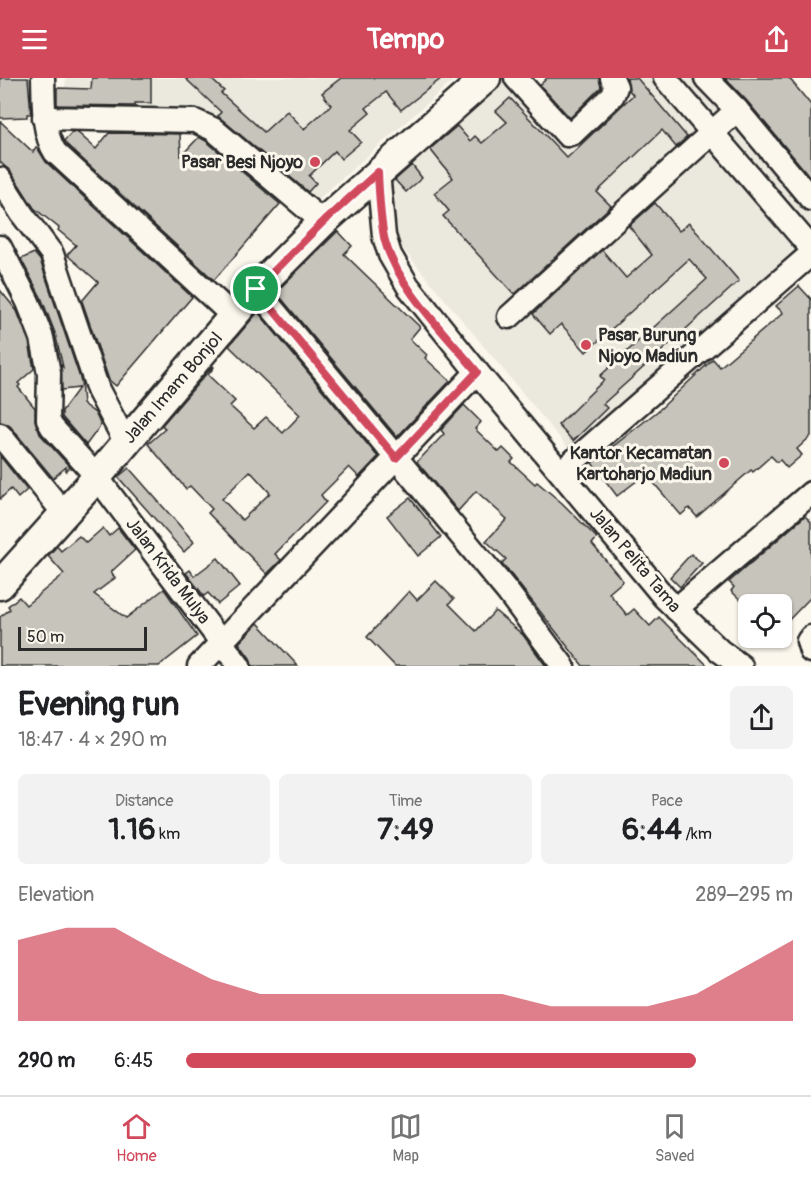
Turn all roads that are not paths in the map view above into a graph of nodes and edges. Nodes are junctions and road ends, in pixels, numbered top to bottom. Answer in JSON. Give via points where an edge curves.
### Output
{"nodes":[{"id":1,"x":43,"y":78,"type":"edge"},
{"id":2,"x":486,"y":78,"type":"edge"},
{"id":3,"x":516,"y":78,"type":"edge"},
{"id":4,"x":612,"y":78,"type":"edge"},
{"id":5,"x":665,"y":78,"type":"edge"},
{"id":6,"x":706,"y":78,"type":"edge"},
{"id":7,"x":737,"y":110,"type":"junction"},
{"id":8,"x":45,"y":118,"type":"junction"},
{"id":9,"x":712,"y":133,"type":"junction"},
{"id":10,"x":378,"y":172,"type":"junction"},
{"id":11,"x":0,"y":178,"type":"edge"},
{"id":12,"x":811,"y":199,"type":"edge"},
{"id":13,"x":323,"y":222,"type":"junction"},
{"id":14,"x":0,"y":247,"type":"edge"},
{"id":15,"x":811,"y":248,"type":"edge"},
{"id":16,"x":811,"y":254,"type":"edge"},
{"id":17,"x":256,"y":289,"type":"junction"},
{"id":18,"x":234,"y":317,"type":"junction"},
{"id":19,"x":509,"y":317,"type":"dead end"},
{"id":20,"x":477,"y":372,"type":"junction"},
{"id":21,"x":0,"y":435,"type":"edge"},
{"id":22,"x":126,"y":442,"type":"junction"},
{"id":23,"x":396,"y":458,"type":"junction"},
{"id":24,"x":561,"y":472,"type":"junction"},
{"id":25,"x":97,"y":477,"type":"junction"},
{"id":26,"x":811,"y":493,"type":"edge"},
{"id":27,"x":63,"y":512,"type":"junction"},
{"id":28,"x":0,"y":585,"type":"edge"},
{"id":29,"x":676,"y":609,"type":"junction"},
{"id":30,"x":811,"y":638,"type":"edge"},
{"id":31,"x":221,"y":642,"type":"junction"},
{"id":32,"x":811,"y":651,"type":"edge"},
{"id":33,"x":199,"y":666,"type":"edge"},
{"id":34,"x":239,"y":666,"type":"edge"},
{"id":35,"x":563,"y":666,"type":"edge"},
{"id":36,"x":741,"y":666,"type":"edge"}],
"edges":[{"from":1,"to":8,"type":"street"},
{"from":2,"to":10,"type":"main road","name":"Jalan Imam Bonjol"},
{"from":3,"to":4,"type":"street","via":[[567,135],[613,95],[616,87]]},
{"from":5,"to":9,"type":"street"},
{"from":6,"to":7,"type":"street"},
{"from":7,"to":9,"type":"street"},
{"from":7,"to":12,"type":"street"},
{"from":8,"to":13,"type":"street","via":[[195,121],[213,129]]},
{"from":8,"to":18,"type":"street","via":[[50,143],[62,160]]},
{"from":9,"to":15,"type":"street"},
{"from":9,"to":19,"type":"street"},
{"from":10,"to":13,"type":"main road","name":"Jalan Imam Bonjol"},
{"from":10,"to":20,"type":"street","name":"Jalan Pelita Tama","via":[[384,236],[390,255],[408,286]]},
{"from":11,"to":22,"type":"street","via":[[52,254],[87,364]]},
{"from":13,"to":17,"type":"main road","name":"Jalan Imam Bonjol"},
{"from":14,"to":25,"type":"street","name":"Jalan Krida Mulya","via":[[42,338],[49,373],[48,420]]},
{"from":16,"to":24,"type":"street"},
{"from":17,"to":18,"type":"main road","name":"Jalan Imam Bonjol"},
{"from":17,"to":23,"type":"street"},
{"from":18,"to":22,"type":"main road","name":"Jalan Imam Bonjol"},
{"from":20,"to":23,"type":"street"},
{"from":20,"to":24,"type":"street","name":"Jalan Pelita Tama"},
{"from":21,"to":27,"type":"street"},
{"from":22,"to":25,"type":"main road","name":"Jalan Imam Bonjol"},
{"from":23,"to":31,"type":"street"},
{"from":23,"to":35,"type":"street","via":[[507,591]]},
{"from":24,"to":29,"type":"street","name":"Jalan Pelita Tama"},
{"from":25,"to":27,"type":"main road","name":"Jalan Imam Bonjol"},
{"from":25,"to":31,"type":"street","name":"Jalan Krida Mulya"},
{"from":26,"to":29,"type":"street"},
{"from":27,"to":28,"type":"main road","name":"Jalan Imam Bonjol"},
{"from":29,"to":36,"type":"street","name":"Jalan Pelita Tama"},
{"from":30,"to":32,"type":"street"},
{"from":31,"to":33,"type":"street"},
{"from":31,"to":34,"type":"street","name":"Jalan Krida Mulya"}]}
